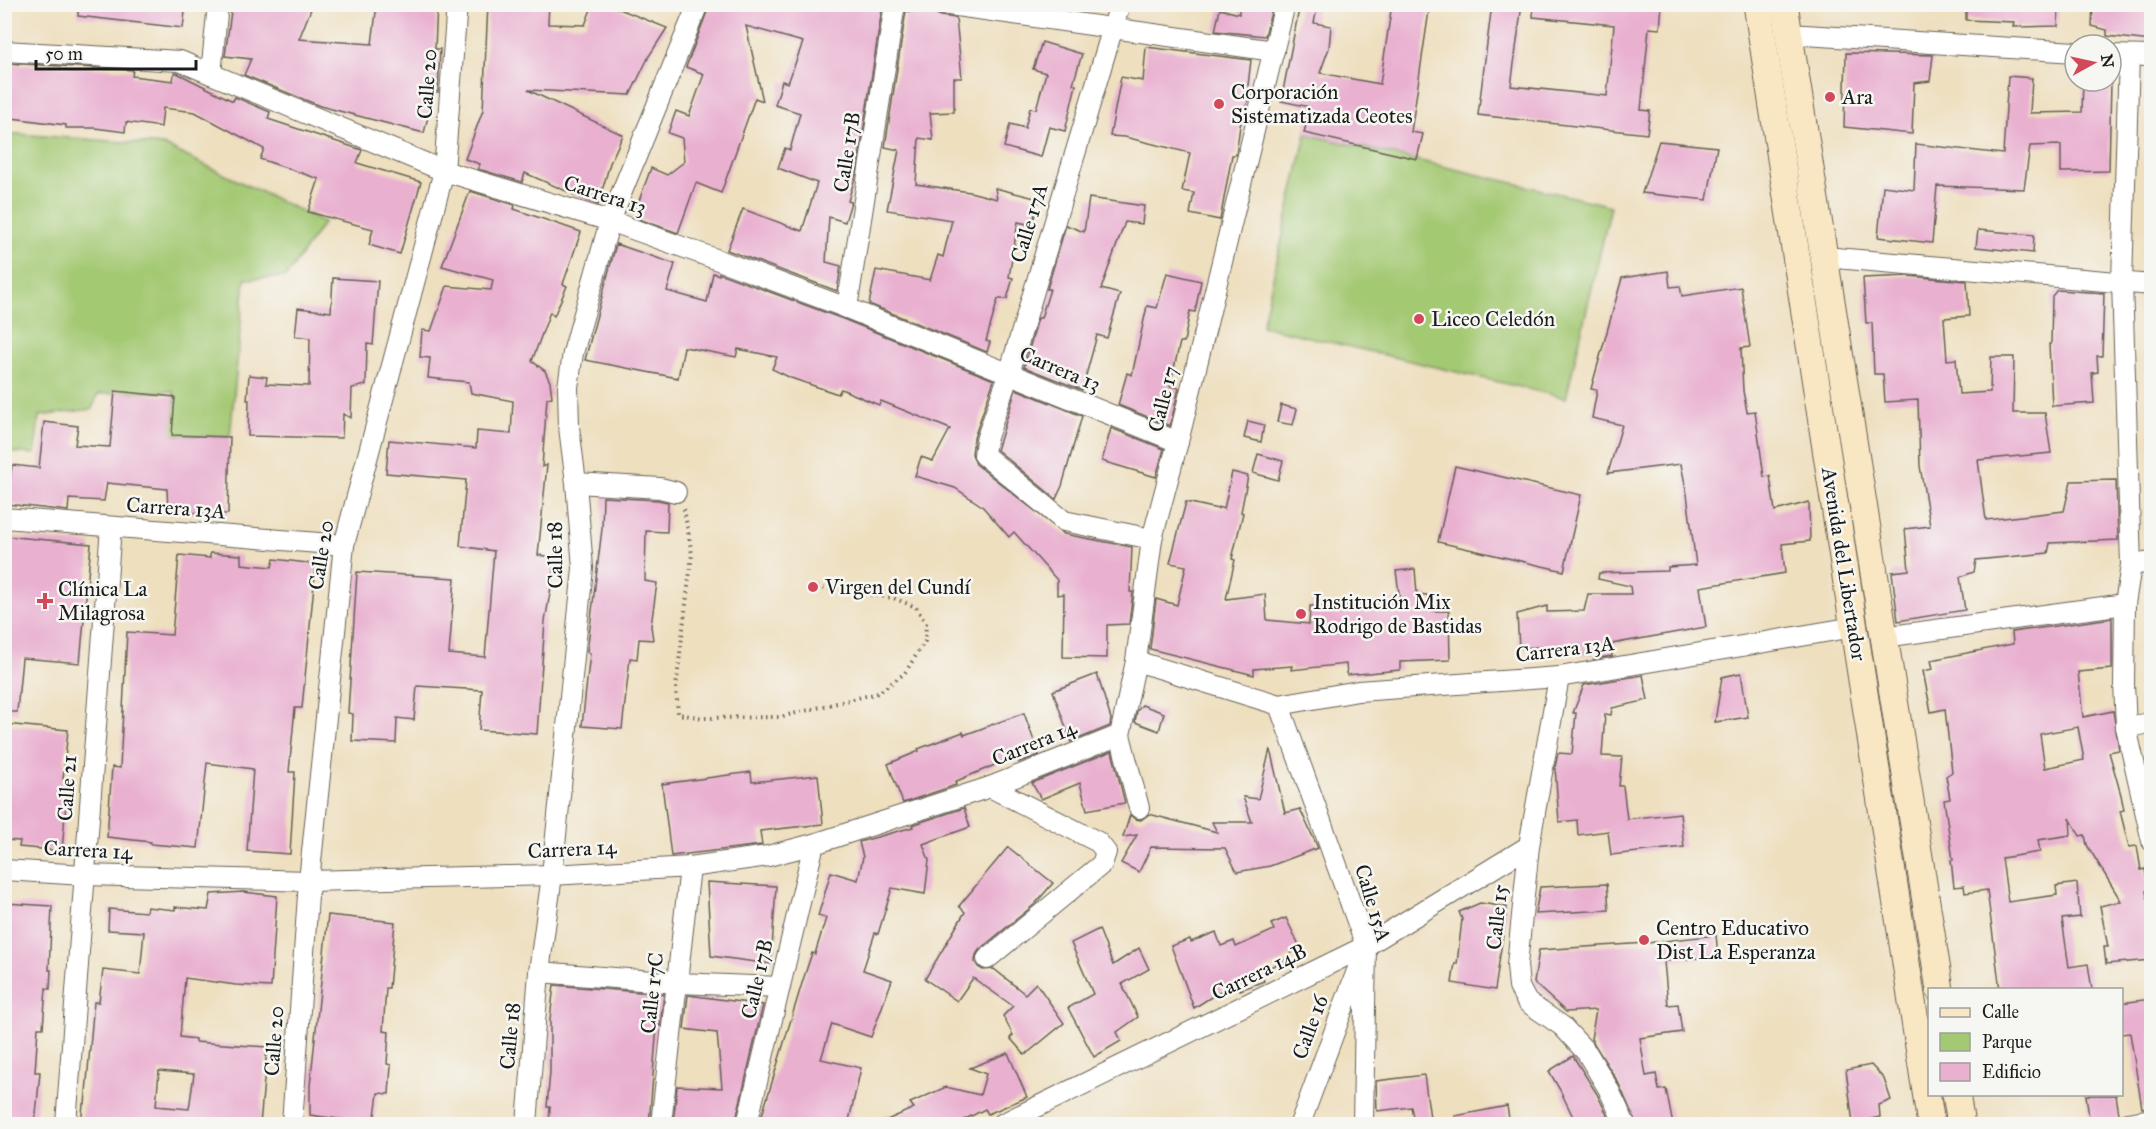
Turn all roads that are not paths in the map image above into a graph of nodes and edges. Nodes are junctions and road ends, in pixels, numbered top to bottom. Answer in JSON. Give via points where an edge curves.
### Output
{"nodes":[{"id":1,"x":218,"y":4,"type":"edge"},
{"id":2,"x":457,"y":4,"type":"edge"},
{"id":3,"x":698,"y":4,"type":"edge"},
{"id":4,"x":896,"y":4,"type":"edge"},
{"id":5,"x":942,"y":4,"type":"edge"},
{"id":6,"x":1120,"y":4,"type":"edge"},
{"id":7,"x":1285,"y":4,"type":"edge"},
{"id":8,"x":1757,"y":4,"type":"edge"},
{"id":9,"x":1784,"y":4,"type":"edge"},
{"id":10,"x":1112,"y":30,"type":"junction"},
{"id":11,"x":1789,"y":34,"type":"junction"},
{"id":12,"x":4,"y":51,"type":"edge"},
{"id":13,"x":1274,"y":51,"type":"junction"},
{"id":14,"x":2063,"y":51,"type":"edge"},
{"id":15,"x":2123,"y":55,"type":"edge"},
{"id":16,"x":2151,"y":56,"type":"edge"},
{"id":17,"x":211,"y":74,"type":"junction"},
{"id":18,"x":2120,"y":93,"type":"edge"},
{"id":19,"x":444,"y":171,"type":"junction"},
{"id":20,"x":610,"y":220,"type":"junction"},
{"id":21,"x":1824,"y":257,"type":"junction"},
{"id":22,"x":2122,"y":282,"type":"junction"},
{"id":23,"x":2151,"y":285,"type":"edge"},
{"id":24,"x":846,"y":308,"type":"junction"},
{"id":25,"x":1009,"y":374,"type":"junction"},
{"id":26,"x":1178,"y":442,"type":"junction"},
{"id":27,"x":576,"y":483,"type":"junction"},
{"id":28,"x":676,"y":492,"type":"road end"},
{"id":29,"x":4,"y":518,"type":"edge"},
{"id":30,"x":111,"y":527,"type":"junction"},
{"id":31,"x":1152,"y":539,"type":"junction"},
{"id":32,"x":344,"y":545,"type":"junction"},
{"id":33,"x":2151,"y":562,"type":"edge"},
{"id":34,"x":2131,"y":565,"type":"junction"},
{"id":35,"x":2125,"y":604,"type":"junction"},
{"id":36,"x":1854,"y":627,"type":"junction"},
{"id":37,"x":1884,"y":637,"type":"junction"},
{"id":38,"x":1136,"y":661,"type":"junction"},
{"id":39,"x":1558,"y":677,"type":"junction"},
{"id":40,"x":1279,"y":705,"type":"junction"},
{"id":41,"x":2151,"y":723,"type":"edge"},
{"id":42,"x":2126,"y":727,"type":"junction"},
{"id":43,"x":1120,"y":735,"type":"junction"},
{"id":44,"x":990,"y":787,"type":"junction"},
{"id":45,"x":1139,"y":808,"type":"dead end"},
{"id":46,"x":2151,"y":841,"type":"edge"},
{"id":47,"x":814,"y":844,"type":"junction"},
{"id":48,"x":1529,"y":846,"type":"junction"},
{"id":49,"x":690,"y":867,"type":"junction"},
{"id":50,"x":4,"y":870,"type":"edge"},
{"id":51,"x":552,"y":874,"type":"junction"},
{"id":52,"x":84,"y":875,"type":"junction"},
{"id":53,"x":309,"y":881,"type":"junction"},
{"id":54,"x":1366,"y":946,"type":"junction"},
{"id":55,"x":987,"y":959,"type":"dead end"},
{"id":56,"x":539,"y":972,"type":"junction"},
{"id":57,"x":678,"y":982,"type":"junction"},
{"id":58,"x":780,"y":987,"type":"junction"},
{"id":59,"x":1940,"y":988,"type":"edge"},
{"id":60,"x":1956,"y":1096,"type":"edge"},
{"id":61,"x":2151,"y":1119,"type":"edge"},
{"id":62,"x":2127,"y":1123,"type":"dead end"},
{"id":63,"x":66,"y":1125,"type":"edge"},
{"id":64,"x":292,"y":1125,"type":"edge"},
{"id":65,"x":527,"y":1125,"type":"edge"},
{"id":66,"x":661,"y":1125,"type":"edge"},
{"id":67,"x":747,"y":1125,"type":"edge"},
{"id":68,"x":1002,"y":1125,"type":"edge"},
{"id":69,"x":1300,"y":1125,"type":"edge"},
{"id":70,"x":1363,"y":1125,"type":"edge"},
{"id":71,"x":1625,"y":1125,"type":"edge"},
{"id":72,"x":1931,"y":1125,"type":"edge"},
{"id":73,"x":1961,"y":1125,"type":"edge"}],
"edges":[{"from":1,"to":17,"type":"street"},
{"from":2,"to":19,"type":"street","name":"Calle 20"},
{"from":3,"to":20,"type":"street","name":"Calle 18"},
{"from":4,"to":24,"type":"street","name":"Calle 17B"},
{"from":5,"to":10,"type":"street"},
{"from":6,"to":10,"type":"street","name":"Calle 17A"},
{"from":7,"to":13,"type":"street","name":"Calle 17"},
{"from":8,"to":36,"type":"main road","name":"Avenida del Libertador"},
{"from":9,"to":11,"type":"main road","name":"Avenida del Libertador"},
{"from":10,"to":13,"type":"street"},
{"from":10,"to":25,"type":"street","name":"Calle 17A"},
{"from":11,"to":14,"type":"street"},
{"from":11,"to":21,"type":"main road","name":"Avenida del Libertador"},
{"from":12,"to":17,"type":"street","name":"Carrera 13","via":[[180,61]]},
{"from":13,"to":26,"type":"street","name":"Calle 17"},
{"from":15,"to":16,"type":"street"},
{"from":17,"to":19,"type":"street","name":"Carrera 13"},
{"from":18,"to":22,"type":"street"},
{"from":19,"to":20,"type":"street","name":"Carrera 13"},
{"from":19,"to":32,"type":"street","name":"Calle 20"},
{"from":20,"to":24,"type":"street","name":"Carrera 13"},
{"from":20,"to":27,"type":"street","name":"Calle 18","via":[[576,342],[568,387]]},
{"from":21,"to":22,"type":"street"},
{"from":21,"to":37,"type":"main road","name":"Avenida del Libertador"},
{"from":22,"to":23,"type":"street"},
{"from":22,"to":34,"type":"street"},
{"from":24,"to":25,"type":"street","name":"Carrera 13"},
{"from":25,"to":26,"type":"street","name":"Carrera 13"},
{"from":25,"to":31,"type":"street","name":"Calle 17A","via":[[984,455],[1064,521]]},
{"from":26,"to":31,"type":"street","name":"Calle 17"},
{"from":27,"to":28,"type":"street"},
{"from":27,"to":51,"type":"street","name":"Calle 18","via":[[583,568]]},
{"from":29,"to":30,"type":"street","name":"Carrera 13A"},
{"from":30,"to":32,"type":"street","name":"Carrera 13A"},
{"from":30,"to":52,"type":"street","name":"Calle 21"},
{"from":31,"to":38,"type":"street","name":"Calle 17"},
{"from":32,"to":53,"type":"street","name":"Calle 20"},
{"from":33,"to":34,"type":"street"},
{"from":34,"to":35,"type":"street"},
{"from":35,"to":37,"type":"street"},
{"from":35,"to":42,"type":"street"},
{"from":36,"to":39,"type":"street","name":"Carrera 13A"},
{"from":36,"to":72,"type":"main road","name":"Avenida del Libertador"},
{"from":37,"to":59,"type":"main road","name":"Avenida del Libertador"},
{"from":38,"to":40,"type":"street"},
{"from":38,"to":43,"type":"street","name":"Calle 17"},
{"from":39,"to":40,"type":"street","name":"Carrera 13A","via":[[1358,691]]},
{"from":39,"to":48,"type":"street","name":"Calle 15"},
{"from":40,"to":54,"type":"street","name":"Calle 15A"},
{"from":41,"to":42,"type":"street"},
{"from":42,"to":46,"type":"street"},
{"from":43,"to":44,"type":"street","name":"Carrera 14"},
{"from":43,"to":45,"type":"street","name":"Calle 17"},
{"from":44,"to":47,"type":"street","name":"Carrera 14"},
{"from":44,"to":55,"type":"street","via":[[1098,842],[1106,852],[1102,864]]},
{"from":47,"to":49,"type":"street","name":"Carrera 14","via":[[768,856]]},
{"from":47,"to":58,"type":"street","name":"Calle 17B"},
{"from":48,"to":54,"type":"street","name":"Carrera 14B"},
{"from":48,"to":71,"type":"street","name":"Calle 15","via":[[1517,965],[1519,987],[1527,1002],[1562,1026],[1587,1053]]},
{"from":49,"to":51,"type":"street","name":"Carrera 14"},
{"from":49,"to":57,"type":"street","name":"Calle 17C"},
{"from":50,"to":52,"type":"street","name":"Carrera 14"},
{"from":51,"to":53,"type":"street","name":"Carrera 14"},
{"from":51,"to":56,"type":"street","name":"Calle 18"},
{"from":52,"to":53,"type":"street","name":"Carrera 14"},
{"from":52,"to":63,"type":"street","name":"Calle 21"},
{"from":53,"to":64,"type":"street","name":"Calle 20"},
{"from":54,"to":68,"type":"street","name":"Carrera 14B"},
{"from":54,"to":69,"type":"street","name":"Calle 16"},
{"from":54,"to":70,"type":"street","name":"Calle 15A"},
{"from":56,"to":57,"type":"street"},
{"from":56,"to":65,"type":"street","name":"Calle 18"},
{"from":57,"to":58,"type":"street"},
{"from":57,"to":66,"type":"street","name":"Calle 17C"},
{"from":58,"to":67,"type":"street","name":"Calle 17B"},
{"from":60,"to":73,"type":"main road"},
{"from":61,"to":62,"type":"street"}]}
